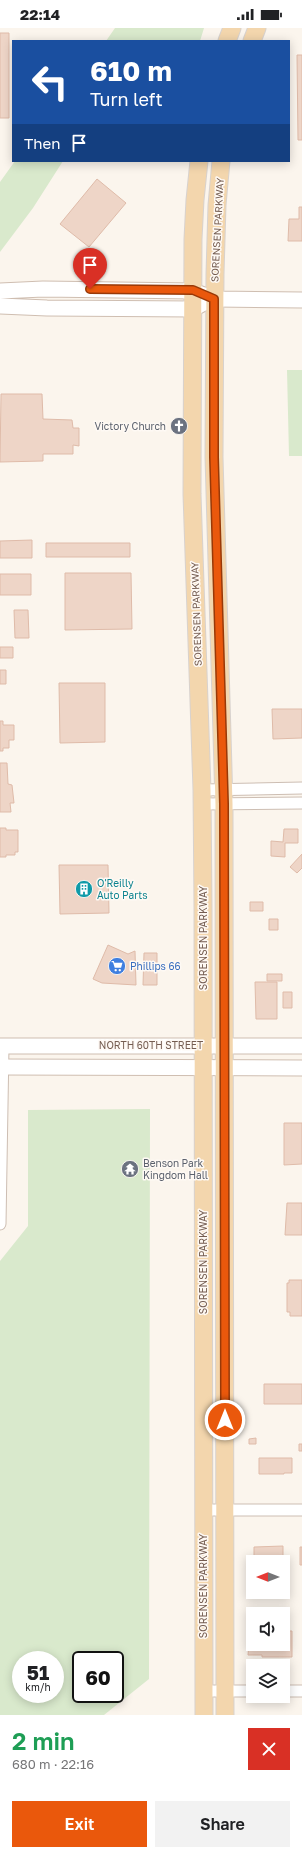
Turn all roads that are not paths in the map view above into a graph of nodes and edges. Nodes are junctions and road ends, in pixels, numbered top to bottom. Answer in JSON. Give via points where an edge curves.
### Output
{"nodes":[{"id":1,"x":232,"y":28,"type":"edge"},
{"id":2,"x":257,"y":28,"type":"edge"},
{"id":3,"x":227,"y":40,"type":"edge"},
{"id":4,"x":252,"y":40,"type":"edge"},
{"id":5,"x":199,"y":162,"type":"edge"},
{"id":6,"x":222,"y":162,"type":"edge"},
{"id":7,"x":193,"y":290,"type":"junction"},
{"id":8,"x":0,"y":291,"type":"edge"},
{"id":9,"x":214,"y":299,"type":"junction"},
{"id":10,"x":302,"y":300,"type":"edge"},
{"id":11,"x":0,"y":306,"type":"edge"},
{"id":12,"x":193,"y":308,"type":"junction"},
{"id":13,"x":302,"y":788,"type":"edge"},
{"id":14,"x":202,"y":797,"type":"junction"},
{"id":15,"x":224,"y":797,"type":"junction"},
{"id":16,"x":302,"y":803,"type":"edge"},
{"id":17,"x":203,"y":1045,"type":"junction"},
{"id":18,"x":1,"y":1046,"type":"edge"},
{"id":19,"x":224,"y":1046,"type":"junction"},
{"id":20,"x":302,"y":1046,"type":"edge"},
{"id":21,"x":1,"y":1067,"type":"edge"},
{"id":22,"x":203,"y":1068,"type":"junction"},
{"id":23,"x":224,"y":1068,"type":"junction"},
{"id":24,"x":302,"y":1068,"type":"edge"},
{"id":25,"x":0,"y":1224,"type":"edge"},
{"id":26,"x":203,"y":1510,"type":"junction"},
{"id":27,"x":225,"y":1510,"type":"junction"},
{"id":28,"x":302,"y":1510,"type":"edge"},
{"id":29,"x":204,"y":1691,"type":"junction"},
{"id":30,"x":225,"y":1691,"type":"junction"},
{"id":31,"x":246,"y":1691,"type":"edge"},
{"id":32,"x":290,"y":1691,"type":"edge"},
{"id":33,"x":302,"y":1691,"type":"edge"},
{"id":34,"x":204,"y":1715,"type":"edge"},
{"id":35,"x":226,"y":1715,"type":"edge"}],
"edges":[{"from":1,"to":3,"type":"main road"},
{"from":2,"to":4,"type":"main road"},
{"from":5,"to":7,"type":"main road","name":"SORENSEN PARKWAY","via":[[194,200]]},
{"from":6,"to":9,"type":"main road","name":"SORENSEN PARKWAY","via":[[217,205]]},
{"from":7,"to":8,"type":"main road"},
{"from":7,"to":9,"type":"main road"},
{"from":7,"to":12,"type":"main road","name":"SORENSEN PARKWAY"},
{"from":9,"to":10,"type":"main road"},
{"from":9,"to":12,"type":"main road"},
{"from":9,"to":15,"type":"main road","name":"SORENSEN PARKWAY","via":[[214,457]]},
{"from":11,"to":12,"type":"main road"},
{"from":12,"to":14,"type":"main road","name":"SORENSEN PARKWAY","via":[[192,494]]},
{"from":13,"to":15,"type":"street"},
{"from":14,"to":15,"type":"street"},
{"from":14,"to":17,"type":"main road","name":"SORENSEN PARKWAY"},
{"from":15,"to":16,"type":"street"},
{"from":15,"to":19,"type":"main road","name":"SORENSEN PARKWAY"},
{"from":17,"to":18,"type":"main road","name":"NORTH 60TH STREET"},
{"from":17,"to":19,"type":"main road","name":"NORTH 60TH STREET"},
{"from":17,"to":22,"type":"main road","name":"SORENSEN PARKWAY"},
{"from":18,"to":21,"type":"street"},
{"from":19,"to":20,"type":"main road","name":"NORTH 60TH STREET"},
{"from":19,"to":23,"type":"main road","name":"SORENSEN PARKWAY"},
{"from":21,"to":22,"type":"main road"},
{"from":21,"to":25,"type":"street"},
{"from":22,"to":23,"type":"main road"},
{"from":22,"to":26,"type":"main road","name":"SORENSEN PARKWAY"},
{"from":23,"to":24,"type":"main road"},
{"from":23,"to":27,"type":"main road","name":"SORENSEN PARKWAY"},
{"from":26,"to":27,"type":"street"},
{"from":26,"to":29,"type":"main road","name":"SORENSEN PARKWAY"},
{"from":27,"to":28,"type":"street"},
{"from":27,"to":30,"type":"main road","name":"SORENSEN PARKWAY"},
{"from":29,"to":30,"type":"street"},
{"from":29,"to":34,"type":"main road","name":"SORENSEN PARKWAY"},
{"from":30,"to":31,"type":"street"},
{"from":30,"to":35,"type":"main road","name":"SORENSEN PARKWAY"},
{"from":32,"to":33,"type":"street"}]}
